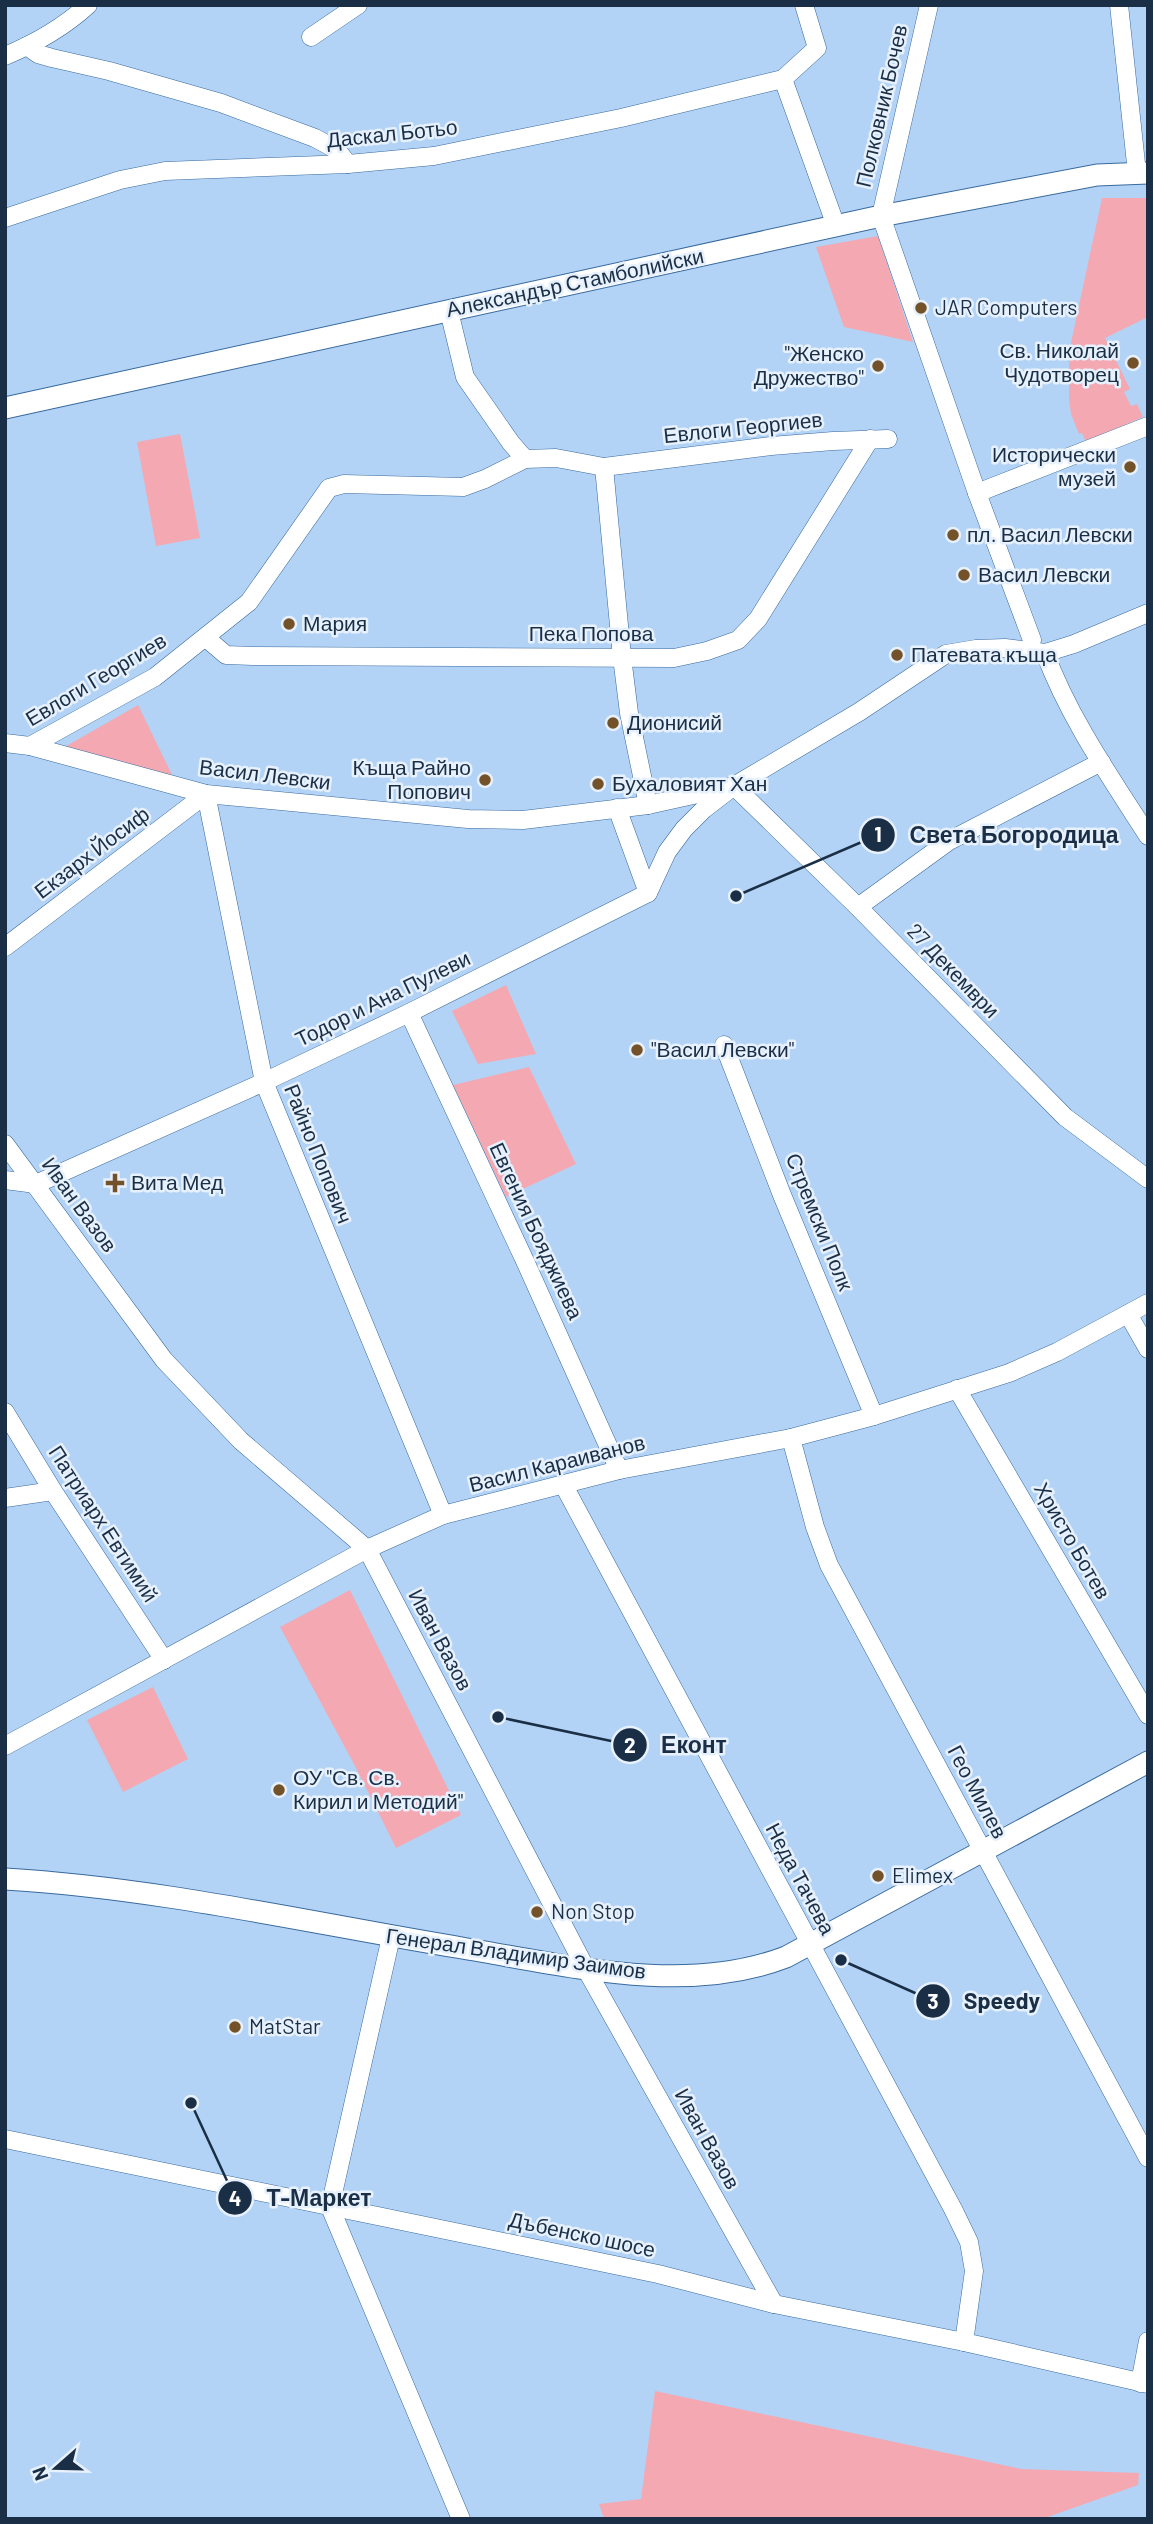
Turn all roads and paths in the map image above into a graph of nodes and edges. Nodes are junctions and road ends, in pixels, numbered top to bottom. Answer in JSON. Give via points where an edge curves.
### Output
{"nodes":[{"id":1,"x":88,"y":5,"type":"edge"},
{"id":2,"x":358,"y":5,"type":"edge"},
{"id":3,"x":804,"y":5,"type":"edge"},
{"id":4,"x":929,"y":5,"type":"edge"},
{"id":5,"x":1119,"y":5,"type":"edge"},
{"id":6,"x":311,"y":37,"type":"dead end"},
{"id":7,"x":27,"y":46,"type":"junction"},
{"id":8,"x":5,"y":56,"type":"edge"},
{"id":9,"x":783,"y":79,"type":"junction"},
{"id":10,"x":348,"y":164,"type":"junction"},
{"id":11,"x":1142,"y":173,"type":"edge"},
{"id":12,"x":881,"y":216,"type":"junction"},
{"id":13,"x":5,"y":218,"type":"edge"},
{"id":14,"x":836,"y":226,"type":"junction"},
{"id":15,"x":449,"y":311,"type":"junction"},
{"id":16,"x":5,"y":408,"type":"edge"},
{"id":17,"x":1148,"y":426,"type":"edge"},
{"id":18,"x":879,"y":439,"type":"joint"},
{"id":19,"x":525,"y":459,"type":"junction"},
{"id":20,"x":604,"y":467,"type":"junction"},
{"id":21,"x":977,"y":493,"type":"junction"},
{"id":22,"x":1148,"y":613,"type":"edge"},
{"id":23,"x":206,"y":638,"type":"junction"},
{"id":24,"x":1032,"y":640,"type":"dead end"},
{"id":25,"x":1045,"y":653,"type":"junction"},
{"id":26,"x":622,"y":657,"type":"junction"},
{"id":27,"x":5,"y":743,"type":"edge"},
{"id":28,"x":30,"y":746,"type":"junction"},
{"id":29,"x":1101,"y":762,"type":"junction"},
{"id":30,"x":734,"y":786,"type":"junction"},
{"id":31,"x":206,"y":794,"type":"junction"},
{"id":32,"x":648,"y":805,"type":"junction"},
{"id":33,"x":617,"y":808,"type":"junction"},
{"id":34,"x":1148,"y":836,"type":"edge"},
{"id":35,"x":648,"y":892,"type":"junction"},
{"id":36,"x":858,"y":907,"type":"junction"},
{"id":37,"x":5,"y":947,"type":"edge"},
{"id":38,"x":409,"y":1013,"type":"junction"},
{"id":39,"x":724,"y":1045,"type":"dead end"},
{"id":40,"x":264,"y":1082,"type":"junction"},
{"id":41,"x":5,"y":1144,"type":"edge"},
{"id":42,"x":1148,"y":1179,"type":"edge"},
{"id":43,"x":5,"y":1180,"type":"edge"},
{"id":44,"x":36,"y":1184,"type":"junction"},
{"id":45,"x":1148,"y":1303,"type":"edge"},
{"id":46,"x":1128,"y":1314,"type":"junction"},
{"id":47,"x":1148,"y":1349,"type":"edge"},
{"id":48,"x":957,"y":1389,"type":"junction"},
{"id":49,"x":5,"y":1412,"type":"edge"},
{"id":50,"x":874,"y":1416,"type":"junction"},
{"id":51,"x":791,"y":1438,"type":"junction"},
{"id":52,"x":620,"y":1470,"type":"junction"},
{"id":53,"x":563,"y":1484,"type":"junction"},
{"id":54,"x":53,"y":1491,"type":"junction"},
{"id":55,"x":5,"y":1498,"type":"edge"},
{"id":56,"x":443,"y":1515,"type":"junction"},
{"id":57,"x":367,"y":1549,"type":"junction"},
{"id":58,"x":164,"y":1660,"type":"junction"},
{"id":59,"x":1148,"y":1715,"type":"edge"},
{"id":60,"x":5,"y":1746,"type":"edge"},
{"id":61,"x":1148,"y":1762,"type":"edge"},
{"id":62,"x":983,"y":1852,"type":"junction"},
{"id":63,"x":5,"y":1879,"type":"edge"},
{"id":64,"x":391,"y":1937,"type":"junction"},
{"id":65,"x":809,"y":1945,"type":"junction"},
{"id":66,"x":586,"y":1969,"type":"junction"},
{"id":67,"x":5,"y":2139,"type":"edge"},
{"id":68,"x":1148,"y":2158,"type":"edge"},
{"id":69,"x":330,"y":2207,"type":"junction"},
{"id":70,"x":774,"y":2304,"type":"junction"},
{"id":71,"x":1148,"y":2340,"type":"edge"},
{"id":72,"x":964,"y":2342,"type":"junction"},
{"id":73,"x":1144,"y":2383,"type":"edge"},
{"id":74,"x":461,"y":2519,"type":"edge"}],
"edges":[{"from":1,"to":7,"type":"street","via":[[61,28]]},
{"from":2,"to":6,"type":"street"},
{"from":3,"to":9,"type":"street","via":[[817,48]]},
{"from":4,"to":12,"type":"street","name":"Полковник Бочев"},
{"from":5,"to":11,"type":"street"},
{"from":7,"to":8,"type":"street"},
{"from":7,"to":10,"type":"street","via":[[38,54],[221,103],[316,138],[337,150]]},
{"from":9,"to":10,"type":"street","name":"Даскал Ботьо","via":[[434,156]]},
{"from":9,"to":14,"type":"street"},
{"from":10,"to":13,"type":"street","name":"Даскал Ботьо","via":[[165,171],[120,180]]},
{"from":11,"to":12,"type":"street","name":"Александър Стамболийски","via":[[1097,176]]},
{"from":12,"to":14,"type":"street","name":"Александър Стамболийски"},
{"from":12,"to":21,"type":"street"},
{"from":14,"to":15,"type":"street","name":"Александър Стамболийски"},
{"from":15,"to":16,"type":"street","name":"Александър Стамболийски"},
{"from":15,"to":19,"type":"street","via":[[465,377]]},
{"from":17,"to":21,"type":"street"},
{"from":18,"to":20,"type":"street","name":"Евлоги Георгиев","via":[[771,446]]},
{"from":18,"to":26,"type":"street","name":"Пека Попова","via":[[758,619],[738,640],[674,658]]},
{"from":19,"to":20,"type":"street","name":"Евлоги Георгиев","via":[[555,458]]},
{"from":19,"to":23,"type":"street","name":"Евлоги Георгиев","via":[[463,487],[344,484],[329,488],[249,602]]},
{"from":20,"to":26,"type":"street"},
{"from":21,"to":24,"type":"street"},
{"from":22,"to":25,"type":"street","name":"Васил Левски"},
{"from":23,"to":26,"type":"street","name":"Пека Попова","via":[[226,655]]},
{"from":23,"to":28,"type":"street","name":"Евлоги Георгиев","via":[[155,677]]},
{"from":25,"to":29,"type":"street"},
{"from":25,"to":30,"type":"street","name":"Васил Левски","via":[[1005,648],[946,654]]},
{"from":26,"to":32,"type":"street"},
{"from":27,"to":28,"type":"street","name":"Васил Левски"},
{"from":28,"to":31,"type":"street","name":"Васил Левски"},
{"from":29,"to":34,"type":"street"},
{"from":29,"to":36,"type":"street","via":[[949,841]]},
{"from":30,"to":32,"type":"street","name":"Васил Левски"},
{"from":30,"to":35,"type":"street","via":[[684,829]]},
{"from":30,"to":36,"type":"street","name":"27 Декември"},
{"from":31,"to":33,"type":"street","name":"Васил Левски","via":[[468,819],[523,820]]},
{"from":31,"to":37,"type":"street","name":"Екзарх Йосиф"},
{"from":31,"to":40,"type":"street","name":"Райно Попович"},
{"from":32,"to":33,"type":"street","name":"Васил Левски"},
{"from":33,"to":35,"type":"street"},
{"from":35,"to":38,"type":"street","name":"Тодор и Ана Пулеви"},
{"from":36,"to":42,"type":"street","name":"27 Декември","via":[[1065,1116]]},
{"from":38,"to":40,"type":"street","name":"Тодор и Ана Пулеви"},
{"from":38,"to":52,"type":"street","name":"Евгения Бояджиева"},
{"from":39,"to":50,"type":"street","name":"Стремски Полк"},
{"from":40,"to":44,"type":"street","name":"Тодор и Ана Пулеви"},
{"from":40,"to":56,"type":"street","name":"Райно Попович"},
{"from":41,"to":44,"type":"street","name":"Иван Вазов"},
{"from":43,"to":44,"type":"street"},
{"from":44,"to":57,"type":"street","name":"Иван Вазов","via":[[164,1360],[241,1441]]},
{"from":45,"to":46,"type":"street","name":"Васил Караиванов"},
{"from":46,"to":47,"type":"street"},
{"from":46,"to":48,"type":"street","name":"Васил Караиванов","via":[[1057,1352]]},
{"from":48,"to":50,"type":"street","name":"Васил Караиванов"},
{"from":48,"to":59,"type":"street","name":"Христо Ботев"},
{"from":49,"to":54,"type":"street","name":"Патриарх Евтимий"},
{"from":50,"to":51,"type":"street","name":"Васил Караиванов"},
{"from":51,"to":52,"type":"street","name":"Васил Караиванов"},
{"from":51,"to":62,"type":"street","name":"Гео Милев","via":[[829,1566]]},
{"from":52,"to":53,"type":"street","name":"Васил Караиванов"},
{"from":53,"to":56,"type":"street","name":"Васил Караиванов"},
{"from":53,"to":65,"type":"street","name":"Неда Тачева"},
{"from":54,"to":55,"type":"street"},
{"from":54,"to":58,"type":"street","name":"Патриарх Евтимий"},
{"from":56,"to":57,"type":"street","name":"Васил Караиванов"},
{"from":57,"to":58,"type":"street","name":"Васил Караиванов"},
{"from":57,"to":66,"type":"street","name":"Иван Вазов"},
{"from":58,"to":60,"type":"street","name":"Васил Караиванов"},
{"from":61,"to":62,"type":"street","name":"Генерал Владимир Заимов"},
{"from":62,"to":65,"type":"street","name":"Генерал Владимир Заимов"},
{"from":62,"to":68,"type":"street","name":"Гео Милев"},
{"from":63,"to":64,"type":"street","name":"Генерал Владимир Заимов","via":[[120,1888]]},
{"from":64,"to":66,"type":"street","name":"Генерал Владимир Заимов"},
{"from":64,"to":69,"type":"street"},
{"from":65,"to":66,"type":"street","name":"Генерал Владимир Заимов","via":[[766,1965],[712,1976]]},
{"from":65,"to":72,"type":"street","name":"Неда Тачева","via":[[969,2242],[974,2271]]},
{"from":66,"to":70,"type":"street","name":"Иван Вазов"},
{"from":67,"to":69,"type":"street","name":"Дъбенско шосе"},
{"from":69,"to":70,"type":"street","name":"Дъбенско шосе","via":[[658,2274]]},
{"from":69,"to":74,"type":"street"},
{"from":70,"to":72,"type":"street","name":"Дъбенско шосе"},
{"from":71,"to":73,"type":"street"},
{"from":72,"to":73,"type":"street","name":"Дъбенско шосе"}]}
